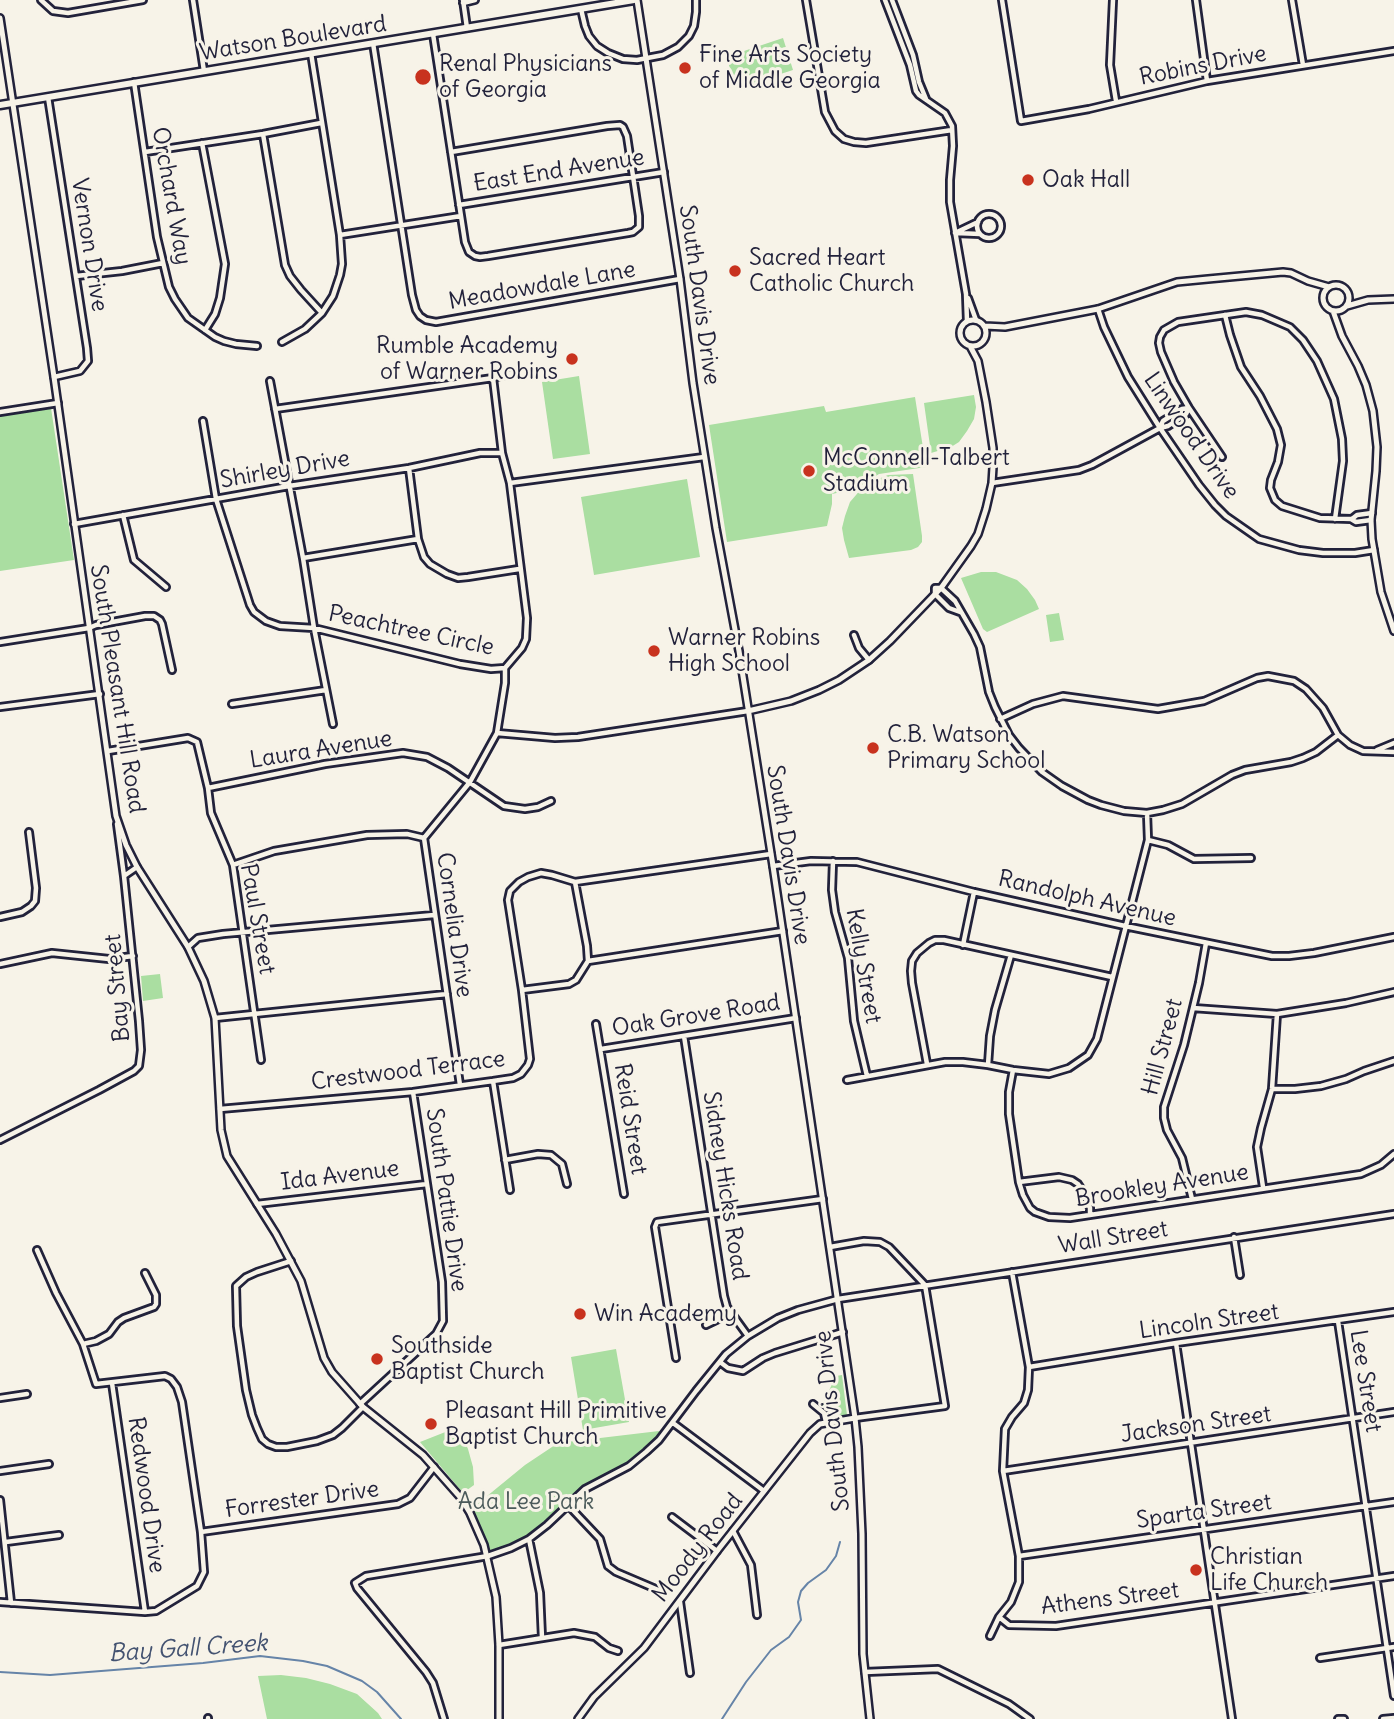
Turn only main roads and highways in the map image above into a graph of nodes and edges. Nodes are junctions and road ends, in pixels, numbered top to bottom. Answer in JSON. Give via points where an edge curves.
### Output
{"nodes":[{"id":1,"x":635,"y":0,"type":"edge"},
{"id":2,"x":610,"y":2,"type":"edge"},
{"id":3,"x":0,"y":105,"type":"edge"}],
"edges":[{"from":1,"to":2,"type":"main road","name":"Watson Boulevard"},
{"from":2,"to":3,"type":"main road","name":"Watson Boulevard"}]}
